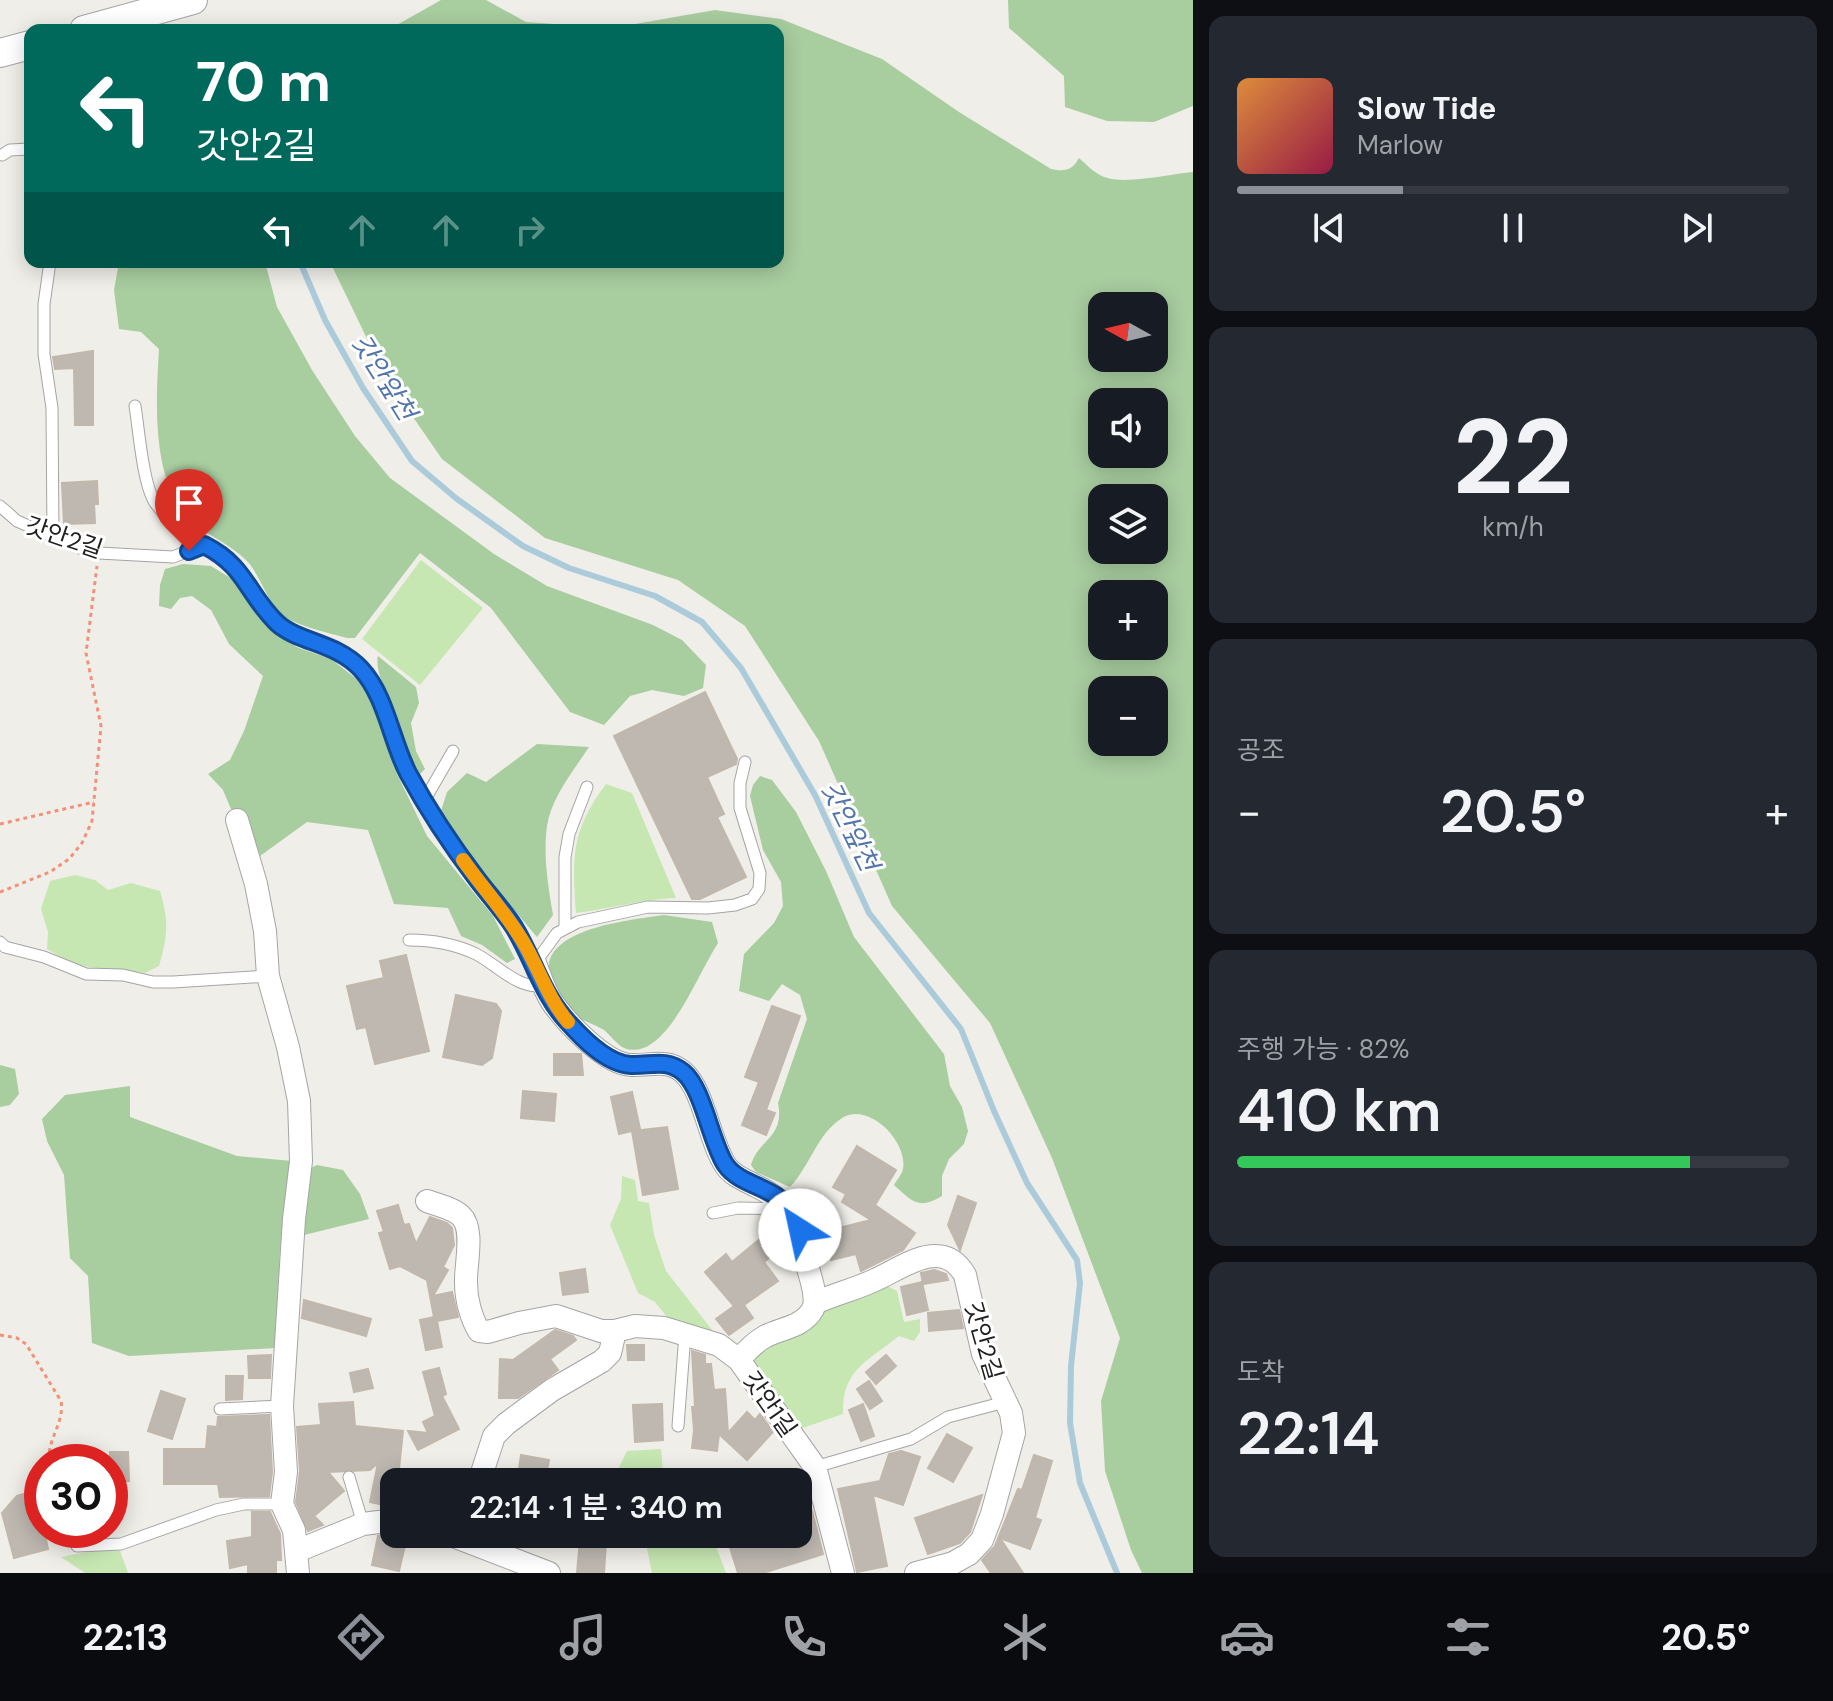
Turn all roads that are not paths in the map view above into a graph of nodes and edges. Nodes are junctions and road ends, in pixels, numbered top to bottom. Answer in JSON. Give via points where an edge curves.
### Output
{"nodes":[{"id":1,"x":193,"y":0,"type":"edge"},
{"id":2,"x":106,"y":24,"type":"edge"},
{"id":3,"x":24,"y":47,"type":"edge"},
{"id":4,"x":0,"y":53,"type":"edge"},
{"id":5,"x":24,"y":149,"type":"edge"},
{"id":6,"x":2,"y":155,"type":"dead end"},
{"id":7,"x":49,"y":268,"type":"edge"},
{"id":8,"x":135,"y":406,"type":"dead end"},
{"id":9,"x":0,"y":506,"type":"edge"},
{"id":10,"x":53,"y":538,"type":"junction"},
{"id":11,"x":204,"y":545,"type":"junction"},
{"id":12,"x":453,"y":751,"type":"dead end"},
{"id":13,"x":745,"y":762,"type":"dead end"},
{"id":14,"x":587,"y":787,"type":"dead end"},
{"id":15,"x":424,"y":801,"type":"junction"},
{"id":16,"x":237,"y":820,"type":"dead end"},
{"id":17,"x":565,"y":927,"type":"junction"},
{"id":18,"x":409,"y":940,"type":"dead end"},
{"id":19,"x":0,"y":942,"type":"edge"},
{"id":20,"x":535,"y":963,"type":"junction"},
{"id":21,"x":268,"y":976,"type":"junction"},
{"id":22,"x":543,"y":985,"type":"junction"},
{"id":23,"x":427,"y":1201,"type":"dead end"},
{"id":24,"x":789,"y":1210,"type":"junction"},
{"id":25,"x":713,"y":1213,"type":"dead end"},
{"id":26,"x":815,"y":1303,"type":"junction"},
{"id":27,"x":615,"y":1331,"type":"junction"},
{"id":28,"x":685,"y":1334,"type":"junction"},
{"id":29,"x":739,"y":1360,"type":"junction"},
{"id":30,"x":1005,"y":1402,"type":"junction"},
{"id":31,"x":282,"y":1406,"type":"junction"},
{"id":32,"x":220,"y":1409,"type":"dead end"},
{"id":33,"x":678,"y":1426,"type":"dead end"},
{"id":34,"x":815,"y":1467,"type":"junction"},
{"id":35,"x":484,"y":1468,"type":"edge"},
{"id":36,"x":349,"y":1477,"type":"dead end"},
{"id":37,"x":282,"y":1504,"type":"junction"},
{"id":38,"x":380,"y":1522,"type":"edge"},
{"id":39,"x":363,"y":1524,"type":"junction"},
{"id":40,"x":128,"y":1542,"type":"edge"},
{"id":41,"x":489,"y":1548,"type":"edge"},
{"id":42,"x":297,"y":1562,"type":"edge"},
{"id":43,"x":549,"y":1573,"type":"edge"},
{"id":44,"x":843,"y":1573,"type":"edge"},
{"id":45,"x":916,"y":1573,"type":"edge"}],
"edges":[{"from":1,"to":2,"type":"street"},
{"from":3,"to":4,"type":"street"},
{"from":5,"to":6,"type":"lane"},
{"from":7,"to":10,"type":"lane","via":[[44,354],[52,408]]},
{"from":8,"to":11,"type":"lane","via":[[154,502]]},
{"from":9,"to":10,"type":"lane","name":"갓안2길","via":[[17,521]]},
{"from":10,"to":11,"type":"lane","name":"갓안2길","via":[[99,553],[173,557]]},
{"from":11,"to":15,"type":"lane","via":[[234,564],[281,627],[343,653],[361,669]]},
{"from":12,"to":15,"type":"lane"},
{"from":13,"to":17,"type":"lane","via":[[740,808],[760,873],[752,899],[708,908],[648,907]]},
{"from":14,"to":17,"type":"lane","via":[[565,857]]},
{"from":15,"to":20,"type":"lane"},
{"from":16,"to":21,"type":"street","via":[[256,884]]},
{"from":17,"to":20,"type":"lane"},
{"from":18,"to":22,"type":"lane","via":[[451,944],[524,984]]},
{"from":19,"to":21,"type":"lane","via":[[86,974],[153,982]]},
{"from":20,"to":22,"type":"street"},
{"from":21,"to":31,"type":"street","via":[[299,1101],[301,1161]]},
{"from":22,"to":24,"type":"street","via":[[567,1021],[606,1056],[630,1065],[657,1063],[682,1071],[692,1082],[727,1167],[773,1194]]},
{"from":23,"to":27,"type":"street","name":"갓안1길","via":[[461,1215],[466,1223],[466,1287],[479,1331],[556,1316]]},
{"from":24,"to":25,"type":"lane","via":[[738,1208]]},
{"from":24,"to":26,"type":"street","via":[[800,1230]]},
{"from":26,"to":29,"type":"street","name":"갓안2길","via":[[807,1318],[766,1336]]},
{"from":26,"to":30,"type":"street","name":"갓안2길","via":[[918,1258],[949,1258],[965,1275],[983,1354]]},
{"from":27,"to":28,"type":"street","name":"갓안1길","via":[[635,1326]]},
{"from":27,"to":35,"type":"street","via":[[610,1353],[602,1361],[552,1390],[494,1436]]},
{"from":28,"to":29,"type":"street","name":"갓안1길","via":[[719,1345]]},
{"from":28,"to":33,"type":"lane"},
{"from":29,"to":34,"type":"street","name":"갓안1길"},
{"from":30,"to":34,"type":"lane","via":[[948,1417],[911,1439]]},
{"from":30,"to":45,"type":"street","name":"갓안2길","via":[[1014,1433],[982,1540],[953,1563]]},
{"from":31,"to":32,"type":"lane"},
{"from":31,"to":37,"type":"street"},
{"from":34,"to":44,"type":"street","name":"갓안1길"},
{"from":36,"to":39,"type":"lane"},
{"from":37,"to":40,"type":"lane","via":[[230,1507]]},
{"from":37,"to":42,"type":"street","via":[[294,1530]]},
{"from":38,"to":39,"type":"street"},
{"from":39,"to":42,"type":"street"},
{"from":41,"to":43,"type":"street"}]}
